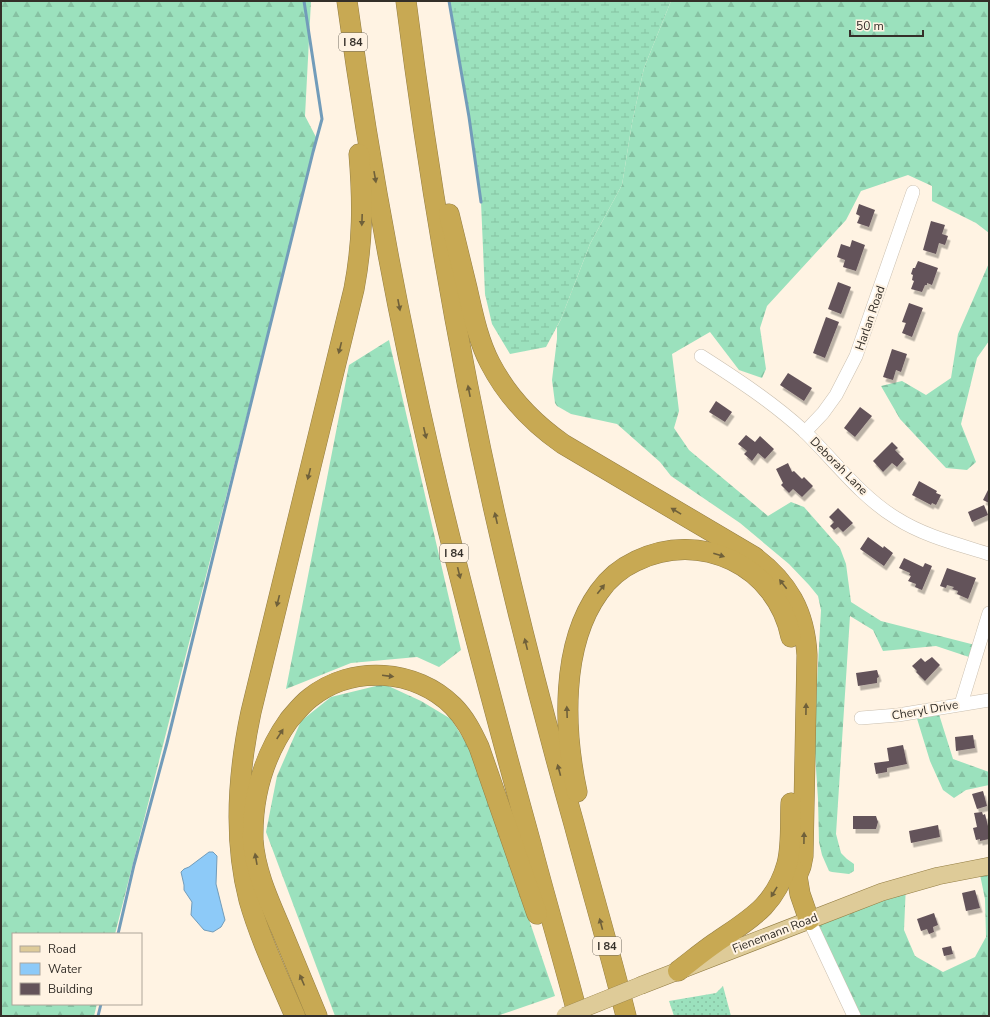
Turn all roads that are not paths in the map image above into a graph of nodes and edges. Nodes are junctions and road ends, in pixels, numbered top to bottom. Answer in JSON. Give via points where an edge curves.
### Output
{"nodes":[{"id":1,"x":347,"y":1,"type":"edge"},
{"id":2,"x":406,"y":1,"type":"edge"},
{"id":3,"x":359,"y":84,"type":"junction"},
{"id":4,"x":422,"y":118,"type":"junction"},
{"id":5,"x":913,"y":192,"type":"dead end"},
{"id":6,"x":701,"y":356,"type":"dead end"},
{"id":7,"x":805,"y":432,"type":"junction"},
{"id":8,"x":989,"y":554,"type":"edge"},
{"id":9,"x":989,"y":613,"type":"edge"},
{"id":10,"x":989,"y":700,"type":"edge"},
{"id":11,"x":961,"y":704,"type":"junction"},
{"id":12,"x":861,"y":718,"type":"dead end"},
{"id":13,"x":788,"y":856,"type":"junction"},
{"id":14,"x":989,"y":866,"type":"edge"},
{"id":15,"x":588,"y":875,"type":"junction"},
{"id":16,"x":797,"y":876,"type":"junction"},
{"id":17,"x":809,"y":920,"type":"junction"},
{"id":18,"x":678,"y":971,"type":"junction"},
{"id":19,"x":279,"y":977,"type":"junction"},
{"id":20,"x":282,"y":1016,"type":"edge"},
{"id":21,"x":295,"y":1016,"type":"edge"},
{"id":22,"x":316,"y":1016,"type":"edge"},
{"id":23,"x":565,"y":1016,"type":"edge"},
{"id":24,"x":571,"y":1016,"type":"edge"},
{"id":25,"x":578,"y":1016,"type":"edge"},
{"id":26,"x":626,"y":1016,"type":"edge"},
{"id":27,"x":854,"y":1016,"type":"edge"}],
"edges":[{"from":1,"to":3,"type":"highway","number":"I 84"},
{"from":2,"to":4,"type":"highway","number":"I 84"},
{"from":3,"to":19,"type":"highway","one_way":true,"via":[[357,123],[362,211],[357,271],[251,712],[241,774],[239,836],[243,870],[253,910]]},
{"from":3,"to":25,"type":"highway","number":"I 84","one_way":true,"via":[[396,293],[431,460],[506,756]]},
{"from":15,"to":4,"type":"highway","number":"I 84","one_way":true,"via":[[529,655],[489,490],[453,309]]},
{"from":16,"to":4,"type":"highway","one_way":true,"via":[[803,856],[807,655],[805,633],[796,606],[781,582],[760,561],[563,444],[539,426],[510,395],[490,364],[473,317],[439,173]]},
{"from":5,"to":7,"type":"street","name":"Harlan Road","via":[[847,376],[823,413]]},
{"from":6,"to":7,"type":"street","name":"Deborah Lane","via":[[753,390]]},
{"from":7,"to":8,"type":"street","name":"Deborah Lane","via":[[868,496],[896,518],[929,535]]},
{"from":9,"to":11,"type":"street"},
{"from":10,"to":11,"type":"street","name":"Cheryl Drive"},
{"from":11,"to":12,"type":"street","name":"Cheryl Drive","via":[[898,715]]},
{"from":15,"to":13,"type":"highway","one_way":true,"via":[[587,838],[573,769],[567,716],[570,675],[577,640],[592,603],[610,579],[641,559],[675,550],[708,552],[745,567],[760,579],[774,596],[788,621],[794,664]]},
{"from":13,"to":16,"type":"highway"},
{"from":13,"to":18,"type":"highway","one_way":true,"via":[[778,885],[760,912]]},
{"from":14,"to":17,"type":"main road","name":"Fienemann Road","via":[[910,883]]},
{"from":26,"to":15,"type":"highway","number":"I 84","one_way":true},
{"from":16,"to":17,"type":"highway"},
{"from":17,"to":18,"type":"main road","name":"Fienemann Road"},
{"from":17,"to":27,"type":"street"},
{"from":18,"to":23,"type":"main road","name":"Fienemann Road","bridge":true},
{"from":19,"to":20,"type":"highway"},
{"from":19,"to":21,"type":"highway"},
{"from":22,"to":24,"type":"highway","one_way":true,"via":[[266,895],[257,865],[253,840],[256,798],[268,755],[302,705],[336,683],[373,675],[402,678],[430,689],[446,699],[470,729],[479,747]]}]}
